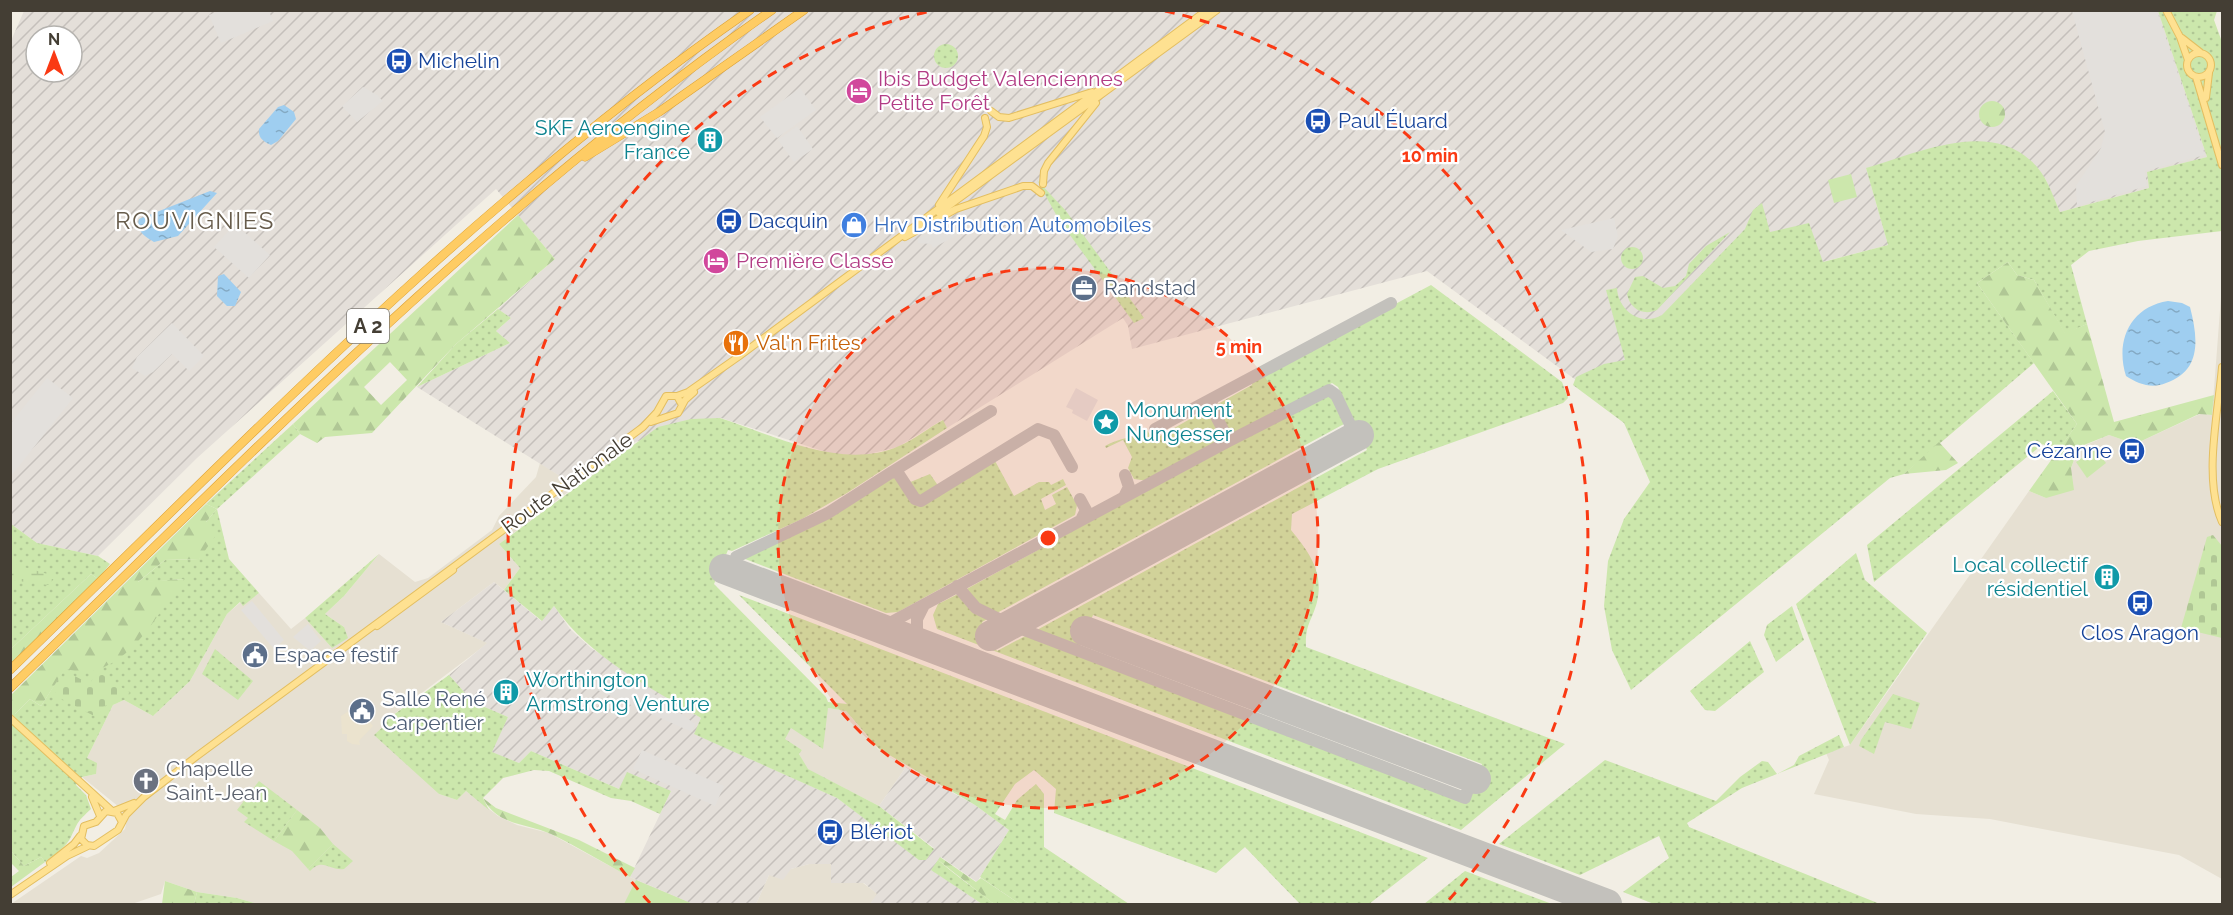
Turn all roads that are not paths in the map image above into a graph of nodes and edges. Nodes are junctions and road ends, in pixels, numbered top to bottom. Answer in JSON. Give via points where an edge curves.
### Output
{"nodes":[{"id":1,"x":750,"y":10,"type":"edge"},
{"id":2,"x":772,"y":10,"type":"edge"},
{"id":3,"x":804,"y":10,"type":"edge"},
{"id":4,"x":1207,"y":10,"type":"edge"},
{"id":5,"x":1217,"y":10,"type":"edge"},
{"id":6,"x":2166,"y":10,"type":"edge"},
{"id":7,"x":2180,"y":37,"type":"junction"},
{"id":8,"x":2200,"y":53,"type":"junction"},
{"id":9,"x":2188,"y":60,"type":"junction"},
{"id":10,"x":2209,"y":73,"type":"junction"},
{"id":11,"x":2196,"y":77,"type":"junction"},
{"id":12,"x":1106,"y":88,"type":"junction"},
{"id":13,"x":2206,"y":102,"type":"junction"},
{"id":14,"x":991,"y":111,"type":"dead end"},
{"id":15,"x":985,"y":118,"type":"dead end"},
{"id":16,"x":2223,"y":165,"type":"edge"},
{"id":17,"x":546,"y":184,"type":"junction"},
{"id":18,"x":1042,"y":184,"type":"dead end"},
{"id":19,"x":1041,"y":193,"type":"dead end"},
{"id":20,"x":934,"y":211,"type":"junction"},
{"id":21,"x":905,"y":237,"type":"junction"},
{"id":22,"x":852,"y":273,"type":"junction"},
{"id":23,"x":738,"y":357,"type":"junction"},
{"id":24,"x":2223,"y":367,"type":"edge"},
{"id":25,"x":677,"y":396,"type":"junction"},
{"id":26,"x":682,"y":405,"type":"junction"},
{"id":27,"x":661,"y":406,"type":"junction"},
{"id":28,"x":668,"y":415,"type":"junction"},
{"id":29,"x":643,"y":427,"type":"junction"},
{"id":30,"x":2223,"y":522,"type":"edge"},
{"id":31,"x":10,"y":670,"type":"edge"},
{"id":32,"x":10,"y":688,"type":"edge"},
{"id":33,"x":10,"y":718,"type":"edge"},
{"id":34,"x":85,"y":786,"type":"junction"},
{"id":35,"x":144,"y":797,"type":"junction"},
{"id":36,"x":113,"y":811,"type":"junction"},
{"id":37,"x":100,"y":816,"type":"junction"},
{"id":38,"x":122,"y":822,"type":"junction"},
{"id":39,"x":80,"y":834,"type":"junction"},
{"id":40,"x":88,"y":846,"type":"junction"},
{"id":41,"x":34,"y":878,"type":"junction"},
{"id":42,"x":10,"y":895,"type":"edge"}],
"edges":[{"from":1,"to":31,"type":"highway","number":"A 2","via":[[615,111],[460,242],[298,391]]},
{"from":2,"to":17,"type":"highway","number":"A 2"},
{"from":3,"to":17,"type":"highway","via":[[659,112]]},
{"from":4,"to":12,"type":"main road"},
{"from":5,"to":12,"type":"main road"},
{"from":6,"to":7,"type":"main road"},
{"from":7,"to":8,"type":"main road"},
{"from":7,"to":9,"type":"main road"},
{"from":8,"to":9,"type":"main road"},
{"from":8,"to":10,"type":"main road","via":[[2211,61]]},
{"from":9,"to":11,"type":"main road","via":[[2188,70]]},
{"from":10,"to":11,"type":"main road"},
{"from":10,"to":13,"type":"main road"},
{"from":11,"to":13,"type":"main road"},
{"from":12,"to":14,"type":"main road","via":[[1009,118]]},
{"from":12,"to":18,"type":"main road","via":[[1048,164]]},
{"from":12,"to":20,"type":"main road"},
{"from":12,"to":21,"type":"main road"},
{"from":13,"to":16,"type":"main road"},
{"from":15,"to":20,"type":"main road","via":[[984,136]]},
{"from":17,"to":32,"type":"highway","number":"A 2","via":[[338,371]]},
{"from":19,"to":21,"type":"main road","via":[[1032,186],[1023,186],[956,210]]},
{"from":20,"to":22,"type":"main road"},
{"from":21,"to":22,"type":"main road"},
{"from":22,"to":23,"type":"main road"},
{"from":23,"to":25,"type":"main road"},
{"from":23,"to":26,"type":"main road"},
{"from":24,"to":30,"type":"main road","via":[[2213,477]]},
{"from":25,"to":26,"type":"main road"},
{"from":25,"to":27,"type":"main road","via":[[666,396]]},
{"from":26,"to":28,"type":"main road","via":[[678,413]]},
{"from":27,"to":28,"type":"main road"},
{"from":27,"to":29,"type":"main road","name":"Route Nationale"},
{"from":28,"to":29,"type":"main road"},
{"from":29,"to":35,"type":"main road","name":"Route Nationale"},
{"from":33,"to":34,"type":"main road"},
{"from":34,"to":36,"type":"main road"},
{"from":34,"to":37,"type":"main road"},
{"from":35,"to":36,"type":"main road","name":"Route Nationale"},
{"from":35,"to":38,"type":"main road","name":"Route Nationale"},
{"from":36,"to":37,"type":"main road","name":"Route Nationale"},
{"from":36,"to":38,"type":"main road"},
{"from":37,"to":39,"type":"main road","name":"Route Nationale","via":[[84,826]]},
{"from":38,"to":40,"type":"main road","name":"Route Nationale","via":[[117,831]]},
{"from":39,"to":40,"type":"main road"},
{"from":39,"to":41,"type":"main road","name":"Route Nationale","via":[[74,844]]},
{"from":40,"to":41,"type":"main road","name":"Route Nationale"},
{"from":41,"to":42,"type":"main road"}]}
